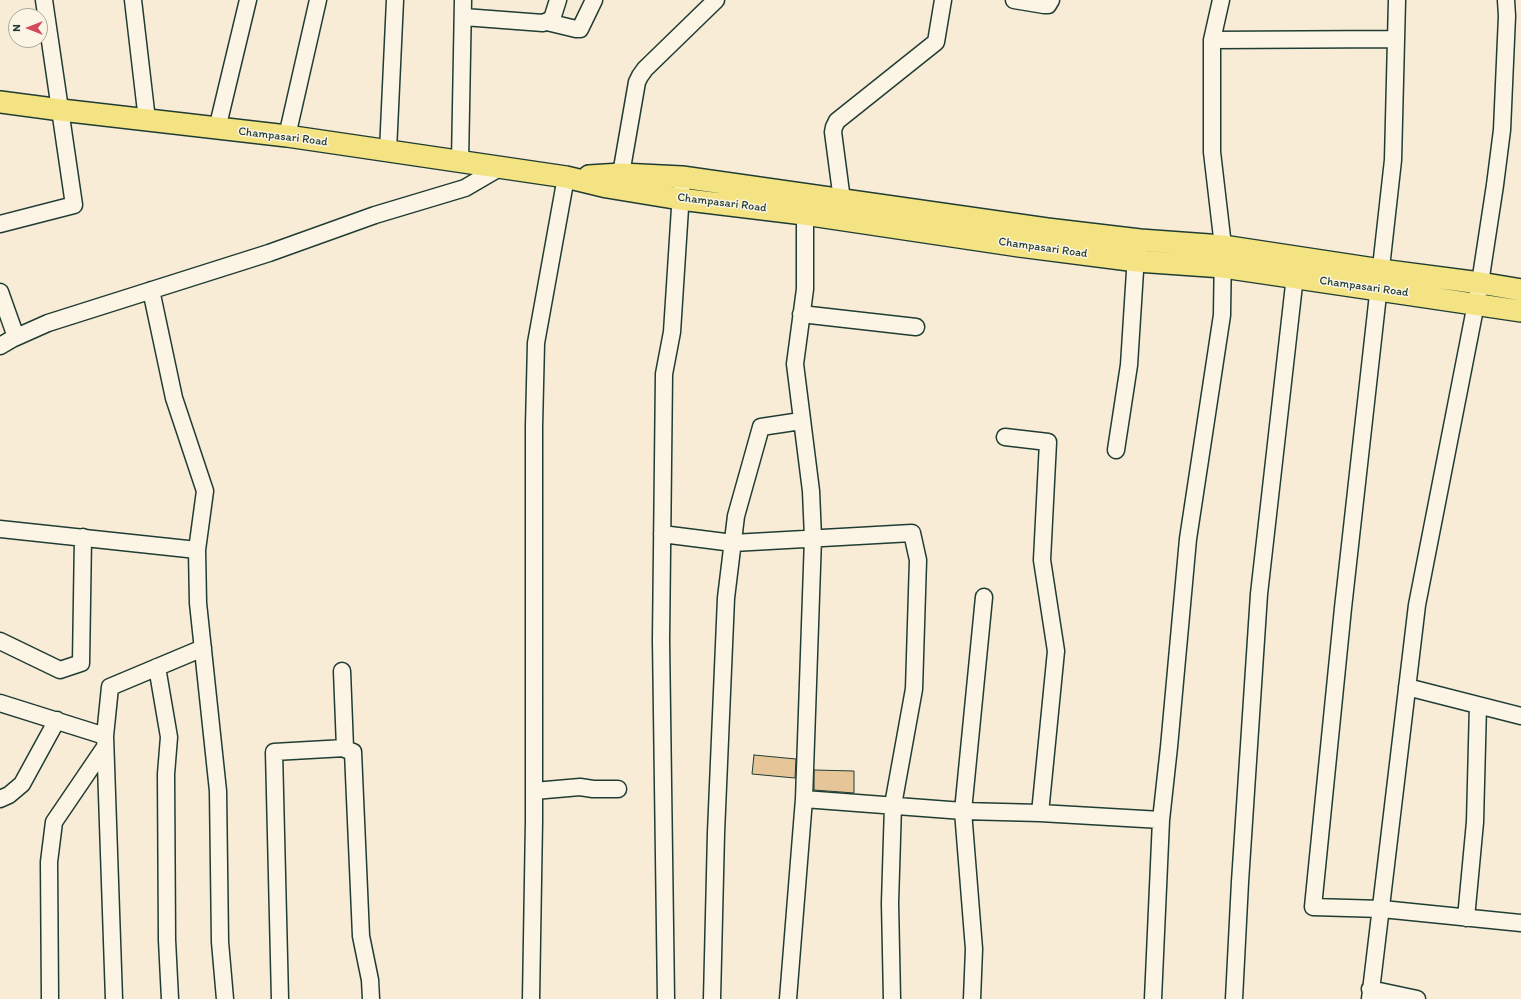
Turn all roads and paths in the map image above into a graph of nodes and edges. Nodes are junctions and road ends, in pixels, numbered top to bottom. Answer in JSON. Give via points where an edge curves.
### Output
{"nodes":[{"id":1,"x":44,"y":0,"type":"edge"},
{"id":2,"x":133,"y":0,"type":"edge"},
{"id":3,"x":248,"y":0,"type":"edge"},
{"id":4,"x":318,"y":0,"type":"edge"},
{"id":5,"x":395,"y":0,"type":"edge"},
{"id":6,"x":463,"y":0,"type":"edge"},
{"id":7,"x":558,"y":0,"type":"edge"},
{"id":8,"x":594,"y":0,"type":"edge"},
{"id":9,"x":716,"y":0,"type":"edge"},
{"id":10,"x":943,"y":0,"type":"edge"},
{"id":11,"x":1014,"y":0,"type":"edge"},
{"id":12,"x":1051,"y":0,"type":"edge"},
{"id":13,"x":1221,"y":0,"type":"edge"},
{"id":14,"x":1397,"y":0,"type":"edge"},
{"id":15,"x":1506,"y":0,"type":"edge"},
{"id":16,"x":464,"y":18,"type":"junction"},
{"id":17,"x":547,"y":22,"type":"junction"},
{"id":18,"x":1396,"y":38,"type":"junction"},
{"id":19,"x":1212,"y":40,"type":"junction"},
{"id":20,"x":0,"y":102,"type":"edge"},
{"id":21,"x":61,"y":110,"type":"junction"},
{"id":22,"x":147,"y":120,"type":"junction"},
{"id":23,"x":217,"y":129,"type":"junction"},
{"id":24,"x":287,"y":136,"type":"junction"},
{"id":25,"x":388,"y":151,"type":"junction"},
{"id":26,"x":460,"y":162,"type":"junction"},
{"id":27,"x":501,"y":167,"type":"junction"},
{"id":28,"x":621,"y":174,"type":"junction"},
{"id":29,"x":566,"y":177,"type":"junction"},
{"id":30,"x":682,"y":177,"type":"junction"},
{"id":31,"x":680,"y":199,"type":"junction"},
{"id":32,"x":842,"y":200,"type":"junction"},
{"id":33,"x":805,"y":205,"type":"junction"},
{"id":34,"x":0,"y":224,"type":"edge"},
{"id":35,"x":1140,"y":240,"type":"junction"},
{"id":36,"x":1223,"y":246,"type":"junction"},
{"id":37,"x":1137,"y":260,"type":"junction"},
{"id":38,"x":1223,"y":267,"type":"junction"},
{"id":39,"x":1296,"y":268,"type":"junction"},
{"id":40,"x":1380,"y":280,"type":"junction"},
{"id":41,"x":1480,"y":282,"type":"junction"},
{"id":42,"x":151,"y":290,"type":"junction"},
{"id":43,"x":1521,"y":290,"type":"edge"},
{"id":44,"x":0,"y":292,"type":"edge"},
{"id":45,"x":1475,"y":303,"type":"junction"},
{"id":46,"x":1521,"y":311,"type":"edge"},
{"id":47,"x":801,"y":314,"type":"junction"},
{"id":48,"x":916,"y":327,"type":"dead end"},
{"id":49,"x":16,"y":337,"type":"junction"},
{"id":50,"x":0,"y":346,"type":"edge"},
{"id":51,"x":801,"y":420,"type":"junction"},
{"id":52,"x":1005,"y":437,"type":"dead end"},
{"id":53,"x":1116,"y":450,"type":"dead end"},
{"id":54,"x":0,"y":528,"type":"edge"},
{"id":55,"x":662,"y":534,"type":"junction"},
{"id":56,"x":83,"y":538,"type":"junction"},
{"id":57,"x":813,"y":538,"type":"junction"},
{"id":58,"x":732,"y":543,"type":"junction"},
{"id":59,"x":197,"y":550,"type":"junction"},
{"id":60,"x":984,"y":597,"type":"dead end"},
{"id":61,"x":0,"y":641,"type":"edge"},
{"id":62,"x":203,"y":648,"type":"junction"},
{"id":63,"x":157,"y":667,"type":"junction"},
{"id":64,"x":342,"y":671,"type":"dead end"},
{"id":65,"x":1407,"y":687,"type":"junction"},
{"id":66,"x":0,"y":703,"type":"edge"},
{"id":67,"x":1478,"y":705,"type":"junction"},
{"id":68,"x":1521,"y":716,"type":"edge"},
{"id":69,"x":57,"y":720,"type":"junction"},
{"id":70,"x":105,"y":741,"type":"junction"},
{"id":71,"x":342,"y":748,"type":"junction"},
{"id":72,"x":618,"y":789,"type":"dead end"},
{"id":73,"x":534,"y":791,"type":"junction"},
{"id":74,"x":0,"y":799,"type":"edge"},
{"id":75,"x":804,"y":799,"type":"junction"},
{"id":76,"x":893,"y":805,"type":"junction"},
{"id":77,"x":963,"y":812,"type":"junction"},
{"id":78,"x":1040,"y":813,"type":"junction"},
{"id":79,"x":1161,"y":820,"type":"junction"},
{"id":80,"x":1382,"y":909,"type":"junction"},
{"id":81,"x":1466,"y":918,"type":"junction"},
{"id":82,"x":1521,"y":923,"type":"edge"},
{"id":83,"x":1371,"y":993,"type":"edge"},
{"id":84,"x":50,"y":999,"type":"edge"},
{"id":85,"x":114,"y":999,"type":"edge"},
{"id":86,"x":170,"y":999,"type":"edge"},
{"id":87,"x":225,"y":999,"type":"edge"},
{"id":88,"x":280,"y":999,"type":"edge"},
{"id":89,"x":371,"y":999,"type":"edge"},
{"id":90,"x":531,"y":999,"type":"edge"},
{"id":91,"x":666,"y":999,"type":"edge"},
{"id":92,"x":712,"y":999,"type":"edge"},
{"id":93,"x":788,"y":999,"type":"edge"},
{"id":94,"x":892,"y":999,"type":"edge"},
{"id":95,"x":972,"y":999,"type":"edge"},
{"id":96,"x":1153,"y":999,"type":"edge"},
{"id":97,"x":1234,"y":999,"type":"edge"},
{"id":98,"x":1417,"y":999,"type":"edge"}],
"edges":[{"from":1,"to":21,"type":"street"},
{"from":2,"to":22,"type":"street"},
{"from":3,"to":23,"type":"street"},
{"from":4,"to":24,"type":"street"},
{"from":5,"to":25,"type":"street"},
{"from":6,"to":16,"type":"street"},
{"from":7,"to":17,"type":"street","via":[[552,19]]},
{"from":8,"to":17,"type":"street","via":[[580,29]]},
{"from":9,"to":28,"type":"street","via":[[640,76]]},
{"from":10,"to":32,"type":"street","via":[[936,42],[837,121],[833,132]]},
{"from":11,"to":12,"type":"street","via":[[1048,5]]},
{"from":13,"to":19,"type":"street"},
{"from":14,"to":18,"type":"street"},
{"from":15,"to":41,"type":"street","via":[[1502,130]]},
{"from":16,"to":17,"type":"street"},
{"from":16,"to":26,"type":"street"},
{"from":18,"to":19,"type":"street"},
{"from":18,"to":40,"type":"street","via":[[1393,160]]},
{"from":19,"to":36,"type":"street","via":[[1212,152]]},
{"from":20,"to":21,"type":"main road","name":"Champasari Road"},
{"from":21,"to":22,"type":"main road","name":"Champasari Road"},
{"from":21,"to":34,"type":"street","via":[[74,205]]},
{"from":22,"to":23,"type":"main road","name":"Champasari Road"},
{"from":23,"to":24,"type":"main road","name":"Champasari Road"},
{"from":24,"to":25,"type":"main road","name":"Champasari Road"},
{"from":25,"to":26,"type":"main road","name":"Champasari Road"},
{"from":26,"to":27,"type":"main road","name":"Champasari Road"},
{"from":27,"to":29,"type":"main road","name":"Champasari Road"},
{"from":27,"to":42,"type":"street","via":[[465,188],[375,215],[269,253]]},
{"from":28,"to":29,"type":"main road","name":"Champasari Road"},
{"from":28,"to":30,"type":"main road","name":"Champasari Road"},
{"from":29,"to":31,"type":"main road","name":"Champasari Road","via":[[607,187]]},
{"from":29,"to":73,"type":"street","via":[[536,343]]},
{"from":30,"to":31,"type":"street"},
{"from":30,"to":33,"type":"main road","name":"Champasari Road"},
{"from":31,"to":33,"type":"main road","name":"Champasari Road"},
{"from":31,"to":55,"type":"street","via":[[672,332],[664,374]]},
{"from":32,"to":33,"type":"main road","name":"Champasari Road"},
{"from":32,"to":35,"type":"main road","name":"Champasari Road"},
{"from":33,"to":37,"type":"main road","name":"Champasari Road","via":[[1019,246]]},
{"from":33,"to":47,"type":"street","via":[[805,289]]},
{"from":35,"to":36,"type":"main road","name":"Champasari Road"},
{"from":35,"to":37,"type":"street"},
{"from":36,"to":38,"type":"street"},
{"from":36,"to":39,"type":"main road","name":"Champasari Road"},
{"from":37,"to":38,"type":"main road","name":"Champasari Road"},
{"from":37,"to":53,"type":"street","via":[[1129,365]]},
{"from":38,"to":39,"type":"main road","name":"Champasari Road"},
{"from":38,"to":79,"type":"street","via":[[1222,315],[1188,539]]},
{"from":39,"to":40,"type":"main road","name":"Champasari Road"},
{"from":39,"to":97,"type":"street","via":[[1259,594]]},
{"from":40,"to":41,"type":"main road","name":"Champasari Road"},
{"from":40,"to":45,"type":"main road","name":"Champasari Road"},
{"from":40,"to":80,"type":"street","via":[[1313,907]]},
{"from":41,"to":43,"type":"main road","name":"Champasari Road"},
{"from":41,"to":45,"type":"street"},
{"from":42,"to":49,"type":"street","via":[[48,323]]},
{"from":42,"to":59,"type":"street","via":[[174,398],[205,491]]},
{"from":44,"to":49,"type":"street"},
{"from":45,"to":46,"type":"main road","name":"Champasari Road"},
{"from":45,"to":65,"type":"street","via":[[1418,605]]},
{"from":47,"to":48,"type":"street"},
{"from":47,"to":51,"type":"street","via":[[795,364]]},
{"from":49,"to":50,"type":"street"},
{"from":51,"to":57,"type":"street","via":[[811,491]]},
{"from":51,"to":58,"type":"street","via":[[761,427],[736,516]]},
{"from":52,"to":78,"type":"street","via":[[1048,442],[1042,560],[1056,651]]},
{"from":54,"to":56,"type":"street"},
{"from":55,"to":58,"type":"street"},
{"from":55,"to":91,"type":"street"},
{"from":56,"to":59,"type":"street"},
{"from":56,"to":61,"type":"street","via":[[81,663],[60,670]]},
{"from":57,"to":58,"type":"street"},
{"from":57,"to":75,"type":"street"},
{"from":57,"to":76,"type":"street","via":[[912,533],[918,560],[914,689]]},
{"from":58,"to":92,"type":"street","via":[[726,598]]},
{"from":59,"to":62,"type":"street","via":[[198,603]]},
{"from":60,"to":77,"type":"street"},
{"from":62,"to":63,"type":"street"},
{"from":62,"to":87,"type":"street","via":[[218,791],[220,942]]},
{"from":63,"to":70,"type":"street","via":[[110,687]]},
{"from":63,"to":86,"type":"street","via":[[169,737],[166,782]]},
{"from":64,"to":71,"type":"street","via":[[345,748]]},
{"from":65,"to":67,"type":"street"},
{"from":65,"to":80,"type":"street"},
{"from":66,"to":69,"type":"street"},
{"from":67,"to":68,"type":"street"},
{"from":67,"to":81,"type":"street","via":[[1475,822]]},
{"from":69,"to":70,"type":"street"},
{"from":69,"to":74,"type":"street","via":[[22,784]]},
{"from":70,"to":84,"type":"street","via":[[54,822],[49,862]]},
{"from":70,"to":85,"type":"street"},
{"from":71,"to":88,"type":"street","via":[[274,752]]},
{"from":71,"to":89,"type":"street","via":[[353,752],[361,936]]},
{"from":72,"to":73,"type":"street","via":[[580,787]]},
{"from":73,"to":90,"type":"street"},
{"from":75,"to":76,"type":"street"},
{"from":75,"to":93,"type":"street"},
{"from":76,"to":77,"type":"street"},
{"from":76,"to":94,"type":"street","via":[[890,903]]},
{"from":77,"to":78,"type":"street"},
{"from":77,"to":95,"type":"street","via":[[974,949]]},
{"from":78,"to":79,"type":"street"},
{"from":79,"to":96,"type":"street"},
{"from":80,"to":81,"type":"street"},
{"from":80,"to":83,"type":"street"},
{"from":81,"to":82,"type":"street"},
{"from":83,"to":98,"type":"street"}]}
